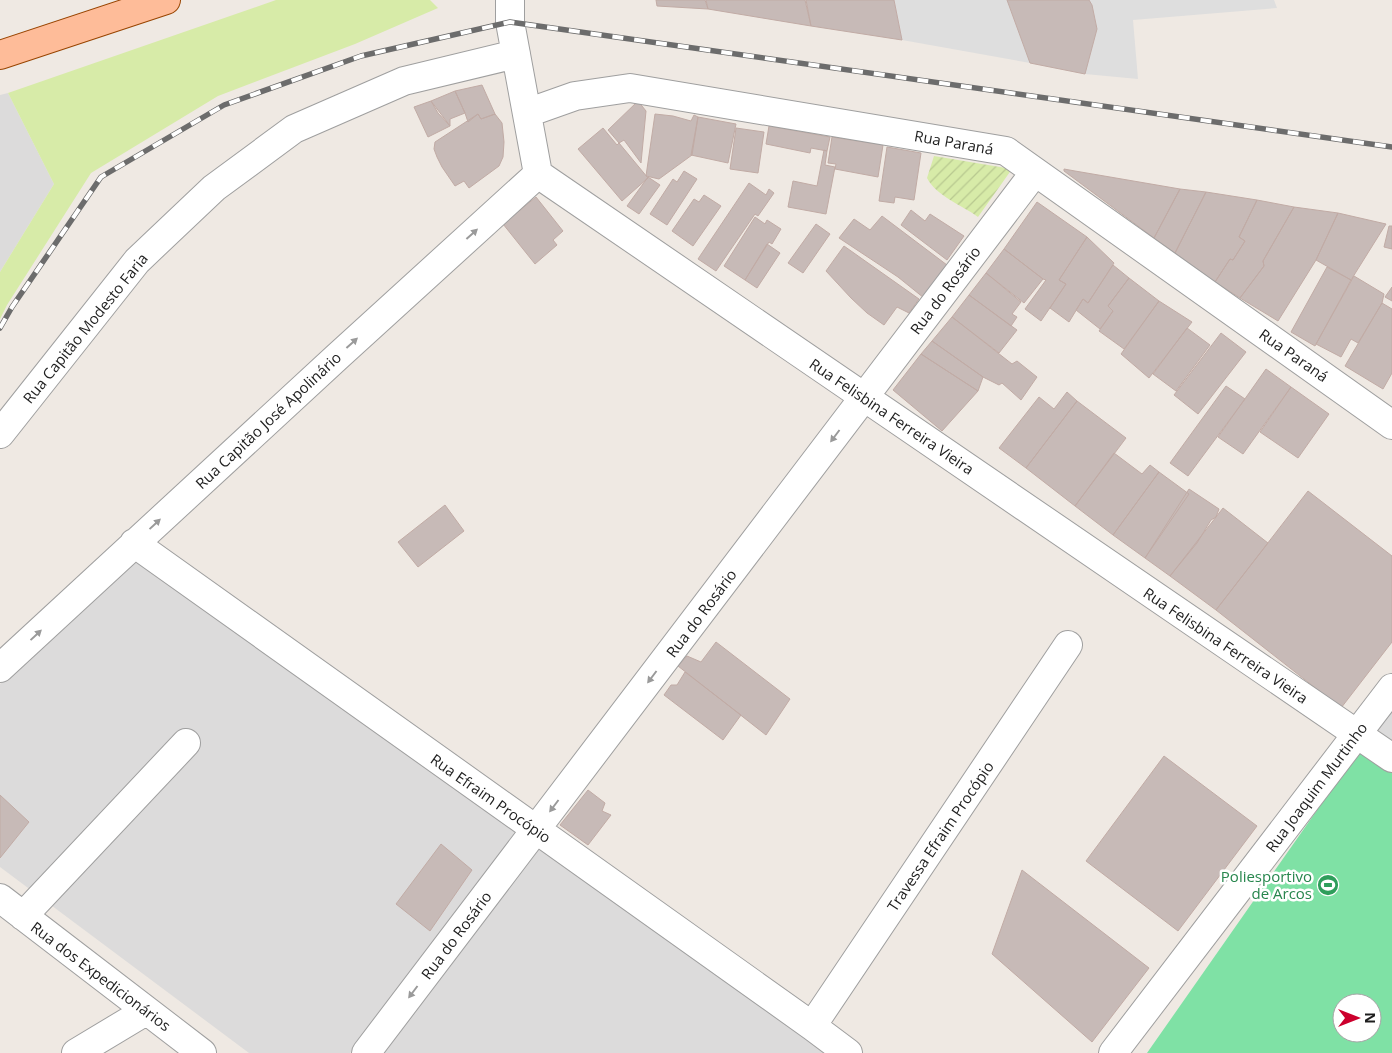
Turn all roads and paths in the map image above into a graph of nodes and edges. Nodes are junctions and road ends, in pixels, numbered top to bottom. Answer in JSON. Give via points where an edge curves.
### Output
{"nodes":[{"id":1,"x":166,"y":0,"type":"edge"},
{"id":2,"x":510,"y":0,"type":"edge"},
{"id":3,"x":516,"y":54,"type":"junction"},
{"id":4,"x":0,"y":55,"type":"edge"},
{"id":5,"x":527,"y":113,"type":"junction"},
{"id":6,"x":1035,"y":172,"type":"junction"},
{"id":7,"x":538,"y":174,"type":"junction"},
{"id":8,"x":864,"y":397,"type":"junction"},
{"id":9,"x":1392,"y":425,"type":"edge"},
{"id":10,"x":0,"y":434,"type":"edge"},
{"id":11,"x":134,"y":543,"type":"junction"},
{"id":12,"x":1068,"y":645,"type":"dead end"},
{"id":13,"x":0,"y":668,"type":"edge"},
{"id":14,"x":1392,"y":688,"type":"edge"},
{"id":15,"x":1356,"y":734,"type":"junction"},
{"id":16,"x":186,"y":743,"type":"dead end"},
{"id":17,"x":1392,"y":758,"type":"edge"},
{"id":18,"x":536,"y":830,"type":"junction"},
{"id":19,"x":0,"y":898,"type":"edge"},
{"id":20,"x":23,"y":916,"type":"junction"},
{"id":21,"x":146,"y":1011,"type":"junction"},
{"id":22,"x":812,"y":1026,"type":"junction"},
{"id":23,"x":76,"y":1053,"type":"edge"},
{"id":24,"x":202,"y":1053,"type":"edge"},
{"id":25,"x":366,"y":1053,"type":"edge"},
{"id":26,"x":848,"y":1053,"type":"edge"},
{"id":27,"x":1112,"y":1053,"type":"edge"}],
"edges":[{"from":1,"to":4,"type":"main road"},
{"from":2,"to":3,"type":"street"},
{"from":3,"to":5,"type":"street"},
{"from":3,"to":10,"type":"street","name":"Rua Capitão Modesto Faria","via":[[404,81],[294,128],[214,188],[137,261]]},
{"from":5,"to":6,"type":"street","name":"Rua Paraná","via":[[575,96],[630,88],[1006,151]]},
{"from":5,"to":7,"type":"street"},
{"from":6,"to":8,"type":"street","name":"Rua do Rosário"},
{"from":6,"to":9,"type":"street","name":"Rua Paraná"},
{"from":7,"to":8,"type":"street","name":"Rua Felisbina Ferreira Vieira"},
{"from":11,"to":7,"type":"street","name":"Rua Capitão José Apolinário","one_way":true},
{"from":8,"to":15,"type":"street","name":"Rua Felisbina Ferreira Vieira"},
{"from":8,"to":18,"type":"street","name":"Rua do Rosário","one_way":true},
{"from":13,"to":11,"type":"street","name":"Rua Capitão José Apolinário","one_way":true},
{"from":11,"to":18,"type":"street","name":"Rua Efraim Procópio"},
{"from":12,"to":22,"type":"street","name":"Travessa Efraim Procópio"},
{"from":14,"to":15,"type":"street","name":"Rua Joaquim Murtinho"},
{"from":15,"to":17,"type":"street","name":"Rua Felisbina Ferreira Vieira"},
{"from":15,"to":27,"type":"street","name":"Rua Joaquim Murtinho"},
{"from":16,"to":20,"type":"street"},
{"from":18,"to":22,"type":"street","name":"Rua Efraim Procópio"},
{"from":18,"to":25,"type":"street","name":"Rua do Rosário","one_way":true},
{"from":19,"to":20,"type":"street","name":"Rua dos Expedicionários"},
{"from":20,"to":21,"type":"street","name":"Rua dos Expedicionários"},
{"from":21,"to":23,"type":"street"},
{"from":21,"to":24,"type":"street","name":"Rua dos Expedicionários"},
{"from":22,"to":26,"type":"street","name":"Rua Efraim Procópio"}]}
